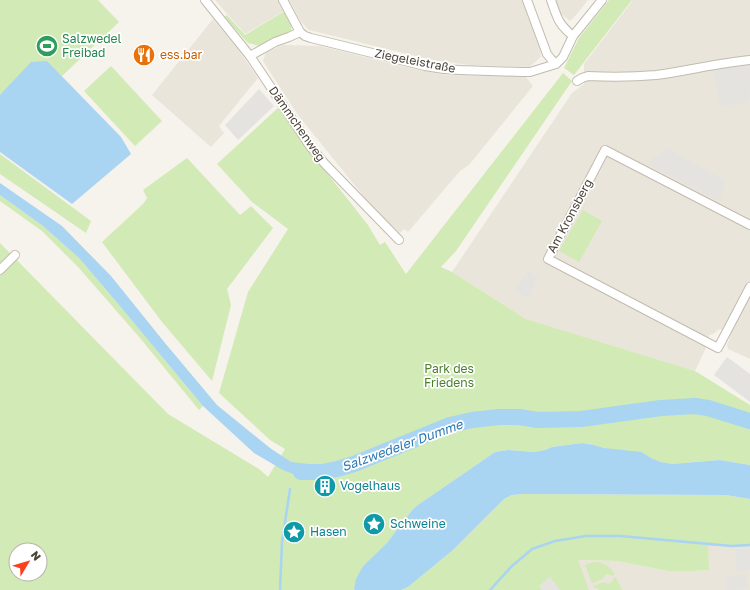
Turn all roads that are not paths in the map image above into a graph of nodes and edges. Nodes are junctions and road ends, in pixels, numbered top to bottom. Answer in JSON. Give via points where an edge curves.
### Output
{"nodes":[{"id":1,"x":205,"y":0,"type":"edge"},
{"id":2,"x":283,"y":0,"type":"edge"},
{"id":3,"x":527,"y":0,"type":"edge"},
{"id":4,"x":551,"y":0,"type":"edge"},
{"id":5,"x":602,"y":0,"type":"edge"},
{"id":6,"x":300,"y":32,"type":"junction"},
{"id":7,"x":573,"y":36,"type":"junction"},
{"id":8,"x":250,"y":56,"type":"junction"},
{"id":9,"x":750,"y":60,"type":"edge"},
{"id":10,"x":556,"y":64,"type":"junction"},
{"id":11,"x":577,"y":80,"type":"dead end"},
{"id":12,"x":750,"y":226,"type":"edge"},
{"id":13,"x":399,"y":240,"type":"dead end"},
{"id":14,"x":15,"y":255,"type":"dead end"},
{"id":15,"x":0,"y":270,"type":"edge"},
{"id":16,"x":750,"y":287,"type":"edge"}],
"edges":[{"from":1,"to":8,"type":"street","name":"Dämmchenweg"},
{"from":2,"to":6,"type":"street"},
{"from":3,"to":10,"type":"street","via":[[547,54]]},
{"from":4,"to":7,"type":"street","via":[[560,23]]},
{"from":5,"to":7,"type":"street"},
{"from":6,"to":8,"type":"street"},
{"from":6,"to":10,"type":"street","name":"Ziegeleistraße","via":[[311,38],[444,69],[530,72]]},
{"from":7,"to":10,"type":"street","via":[[563,57]]},
{"from":8,"to":13,"type":"street","name":"Dämmchenweg","via":[[315,152]]},
{"from":9,"to":11,"type":"street","via":[[657,75],[588,76]]},
{"from":12,"to":16,"type":"street","name":"Am Kronsberg","via":[[605,150],[548,259],[718,348]]},
{"from":14,"to":15,"type":"street"}]}
